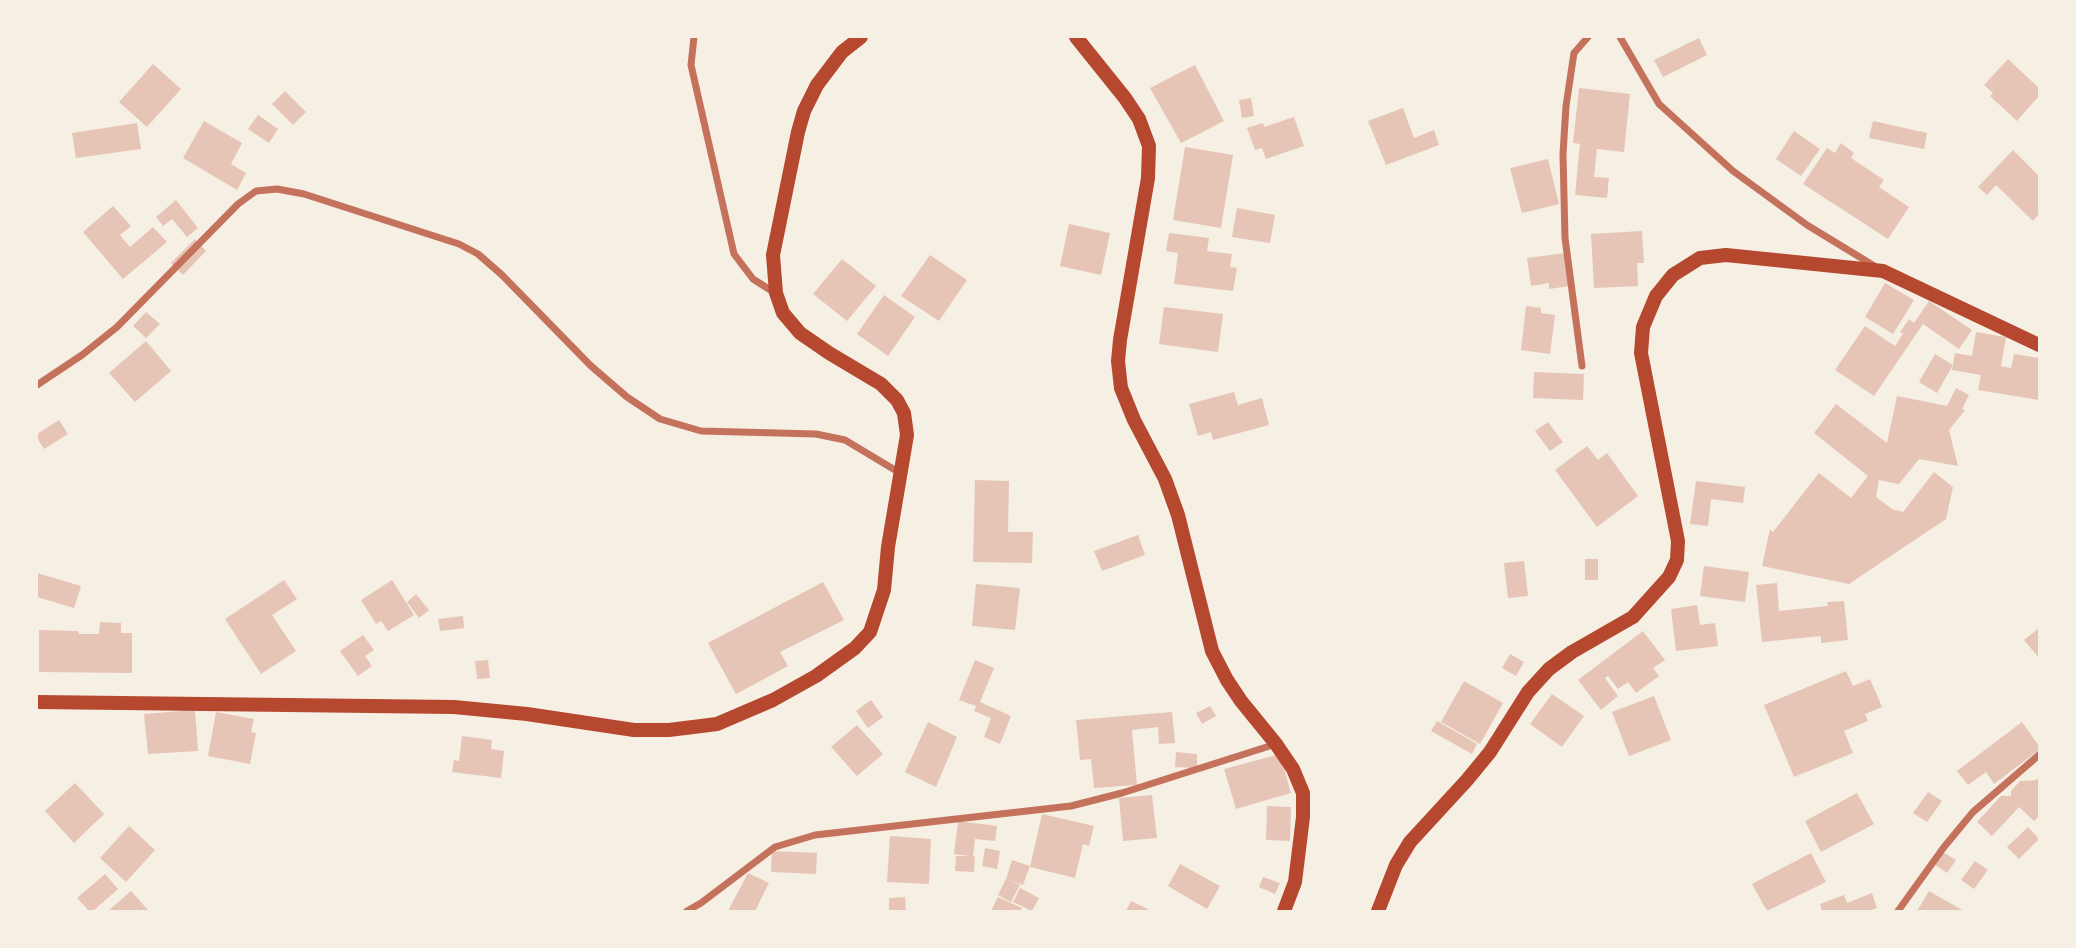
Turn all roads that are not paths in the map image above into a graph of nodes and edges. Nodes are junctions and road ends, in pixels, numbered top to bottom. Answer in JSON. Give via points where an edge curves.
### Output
{"nodes":[{"id":1,"x":694,"y":37,"type":"edge"},
{"id":2,"x":861,"y":37,"type":"edge"},
{"id":3,"x":1076,"y":37,"type":"edge"},
{"id":4,"x":1588,"y":37,"type":"edge"},
{"id":5,"x":1620,"y":37,"type":"edge"},
{"id":6,"x":1883,"y":271,"type":"junction"},
{"id":7,"x":776,"y":293,"type":"junction"},
{"id":8,"x":2039,"y":345,"type":"edge"},
{"id":9,"x":1582,"y":366,"type":"dead end"},
{"id":10,"x":37,"y":385,"type":"edge"},
{"id":11,"x":900,"y":473,"type":"junction"},
{"id":12,"x":37,"y":702,"type":"edge"},
{"id":13,"x":1276,"y":744,"type":"junction"},
{"id":14,"x":2039,"y":755,"type":"edge"},
{"id":15,"x":687,"y":911,"type":"edge"},
{"id":16,"x":1284,"y":911,"type":"edge"},
{"id":17,"x":1378,"y":911,"type":"edge"},
{"id":18,"x":1898,"y":911,"type":"edge"}],
"edges":[{"from":1,"to":7,"type":"street","via":[[691,65],[734,254],[753,279]]},
{"from":2,"to":7,"type":"main road","via":[[842,52],[804,111],[773,254]]},
{"from":3,"to":13,"type":"main road","via":[[1125,98],[1149,146],[1148,178],[1120,340],[1121,387],[1178,515],[1212,651],[1241,701]]},
{"from":4,"to":9,"type":"street","via":[[1573,53],[1563,154],[1565,238]]},
{"from":5,"to":6,"type":"street","via":[[1659,104],[1733,171],[1807,225]]},
{"from":6,"to":8,"type":"main road"},
{"from":6,"to":17,"type":"main road","via":[[1726,255],[1700,258],[1673,275],[1656,296],[1643,327],[1641,353],[1678,541],[1677,560],[1669,577],[1633,617],[1572,652],[1535,684],[1467,780],[1410,842]]},
{"from":7,"to":11,"type":"main road","via":[[783,313],[800,333],[881,384],[897,400],[907,435]]},
{"from":10,"to":11,"type":"street","via":[[117,327],[238,204],[256,191],[277,188],[459,244],[478,254],[591,366],[660,419],[701,431],[816,434],[845,440]]},
{"from":11,"to":12,"type":"main road","via":[[884,590],[870,632],[816,677],[718,724],[634,730],[454,706]]},
{"from":13,"to":15,"type":"street","via":[[1070,806],[815,835],[775,847]]},
{"from":13,"to":16,"type":"main road","via":[[1303,793],[1295,882]]},
{"from":14,"to":18,"type":"street","via":[[1973,812]]}]}
